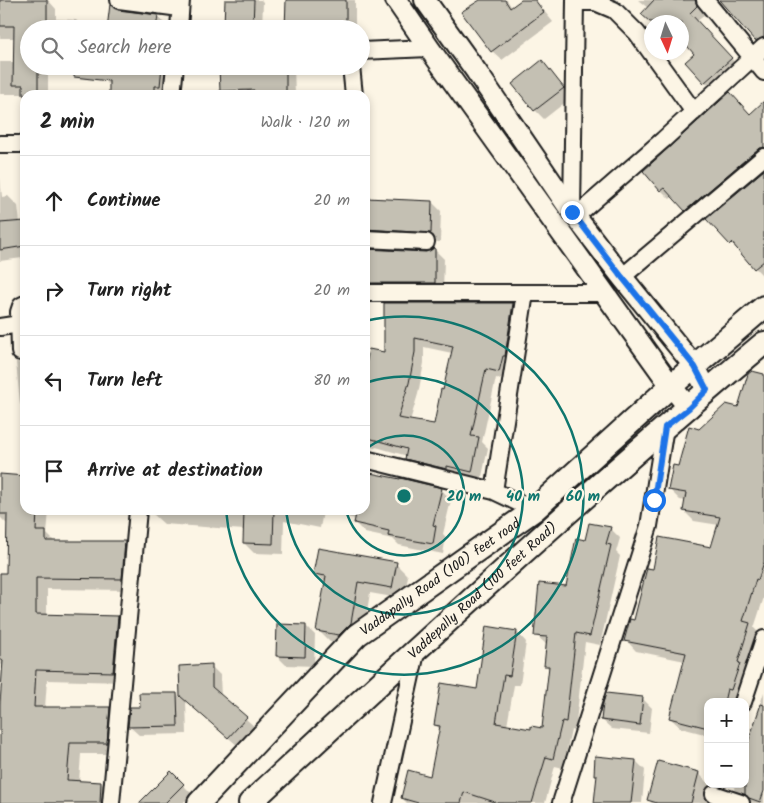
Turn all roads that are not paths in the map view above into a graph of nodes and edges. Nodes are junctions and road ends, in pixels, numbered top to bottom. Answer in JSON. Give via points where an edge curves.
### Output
{"nodes":[{"id":1,"x":119,"y":0,"type":"edge"},
{"id":2,"x":396,"y":0,"type":"edge"},
{"id":3,"x":705,"y":0,"type":"edge"},
{"id":4,"x":575,"y":1,"type":"edge"},
{"id":5,"x":433,"y":3,"type":"edge"},
{"id":6,"x":181,"y":4,"type":"edge"},
{"id":7,"x":179,"y":20,"type":"edge"},
{"id":8,"x":429,"y":48,"type":"junction"},
{"id":9,"x":370,"y":51,"type":"edge"},
{"id":10,"x":758,"y":52,"type":"edge"},
{"id":11,"x":764,"y":72,"type":"edge"},
{"id":12,"x":174,"y":75,"type":"edge"},
{"id":13,"x":352,"y":75,"type":"edge"},
{"id":14,"x":173,"y":90,"type":"edge"},
{"id":15,"x":353,"y":90,"type":"edge"},
{"id":16,"x":694,"y":112,"type":"junction"},
{"id":17,"x":0,"y":144,"type":"edge"},
{"id":18,"x":20,"y":144,"type":"edge"},
{"id":19,"x":764,"y":157,"type":"edge"},
{"id":20,"x":574,"y":214,"type":"junction"},
{"id":21,"x":370,"y":238,"type":"edge"},
{"id":22,"x":426,"y":242,"type":"dead end"},
{"id":23,"x":622,"y":277,"type":"junction"},
{"id":24,"x":370,"y":293,"type":"edge"},
{"id":25,"x":525,"y":293,"type":"junction"},
{"id":26,"x":606,"y":293,"type":"junction"},
{"id":27,"x":764,"y":307,"type":"edge"},
{"id":28,"x":20,"y":309,"type":"edge"},
{"id":29,"x":20,"y":324,"type":"junction"},
{"id":30,"x":0,"y":327,"type":"edge"},
{"id":31,"x":764,"y":343,"type":"edge"},
{"id":32,"x":20,"y":352,"type":"dead end"},
{"id":33,"x":695,"y":367,"type":"junction"},
{"id":34,"x":671,"y":386,"type":"junction"},
{"id":35,"x":707,"y":390,"type":"junction"},
{"id":36,"x":689,"y":408,"type":"junction"},
{"id":37,"x":665,"y":427,"type":"junction"},
{"id":38,"x":370,"y":460,"type":"edge"},
{"id":39,"x":494,"y":492,"type":"junction"},
{"id":40,"x":534,"y":510,"type":"junction"},
{"id":41,"x":138,"y":515,"type":"edge"},
{"id":42,"x":764,"y":639,"type":"edge"},
{"id":43,"x":417,"y":648,"type":"junction"},
{"id":44,"x":759,"y":669,"type":"edge"},
{"id":45,"x":745,"y":698,"type":"edge"},
{"id":46,"x":714,"y":794,"type":"edge"},
{"id":47,"x":111,"y":803,"type":"edge"},
{"id":48,"x":199,"y":803,"type":"edge"},
{"id":49,"x":250,"y":803,"type":"edge"},
{"id":50,"x":383,"y":803,"type":"edge"},
{"id":51,"x":561,"y":803,"type":"edge"},
{"id":52,"x":742,"y":803,"type":"edge"}],
"edges":[{"from":1,"to":6,"type":"street"},
{"from":2,"to":8,"type":"street"},
{"from":3,"to":10,"type":"street"},
{"from":4,"to":16,"type":"street","via":[[596,2],[614,10],[636,33]]},
{"from":4,"to":20,"type":"street"},
{"from":5,"to":20,"type":"street"},
{"from":6,"to":7,"type":"street"},
{"from":8,"to":9,"type":"street"},
{"from":8,"to":26,"type":"street"},
{"from":10,"to":11,"type":"street"},
{"from":10,"to":16,"type":"street"},
{"from":12,"to":14,"type":"street"},
{"from":13,"to":15,"type":"street"},
{"from":16,"to":20,"type":"street"},
{"from":17,"to":18,"type":"street"},
{"from":19,"to":23,"type":"street"},
{"from":20,"to":23,"type":"street"},
{"from":21,"to":22,"type":"street"},
{"from":23,"to":33,"type":"street"},
{"from":24,"to":25,"type":"street"},
{"from":25,"to":26,"type":"street"},
{"from":25,"to":39,"type":"street"},
{"from":26,"to":34,"type":"street"},
{"from":27,"to":33,"type":"main road","name":"Vaddapally Road (100) feet road"},
{"from":28,"to":29,"type":"street"},
{"from":29,"to":30,"type":"street"},
{"from":29,"to":32,"type":"street"},
{"from":31,"to":35,"type":"main road","name":"Vaddepally Road (100 feet Road)"},
{"from":33,"to":34,"type":"main road","name":"Vaddapally Road (100) feet road"},
{"from":33,"to":35,"type":"street"},
{"from":34,"to":36,"type":"street"},
{"from":34,"to":40,"type":"main road","name":"Vaddapally Road (100) feet road"},
{"from":35,"to":36,"type":"main road","name":"Vaddepally Road (100 feet Road)"},
{"from":36,"to":37,"type":"main road","name":"Vaddepally Road (100 feet Road)"},
{"from":37,"to":43,"type":"main road","name":"Vaddepally Road (100 feet Road)"},
{"from":37,"to":51,"type":"street","via":[[649,526]]},
{"from":38,"to":39,"type":"street"},
{"from":39,"to":40,"type":"street"},
{"from":40,"to":48,"type":"main road","name":"Vaddapally Road (100) feet road","via":[[357,634]]},
{"from":41,"to":47,"type":"street"},
{"from":42,"to":44,"type":"street"},
{"from":43,"to":49,"type":"main road","name":"Vaddepally Road (100 feet Road)"},
{"from":43,"to":50,"type":"street"},
{"from":44,"to":45,"type":"street"},
{"from":46,"to":52,"type":"street"}]}
